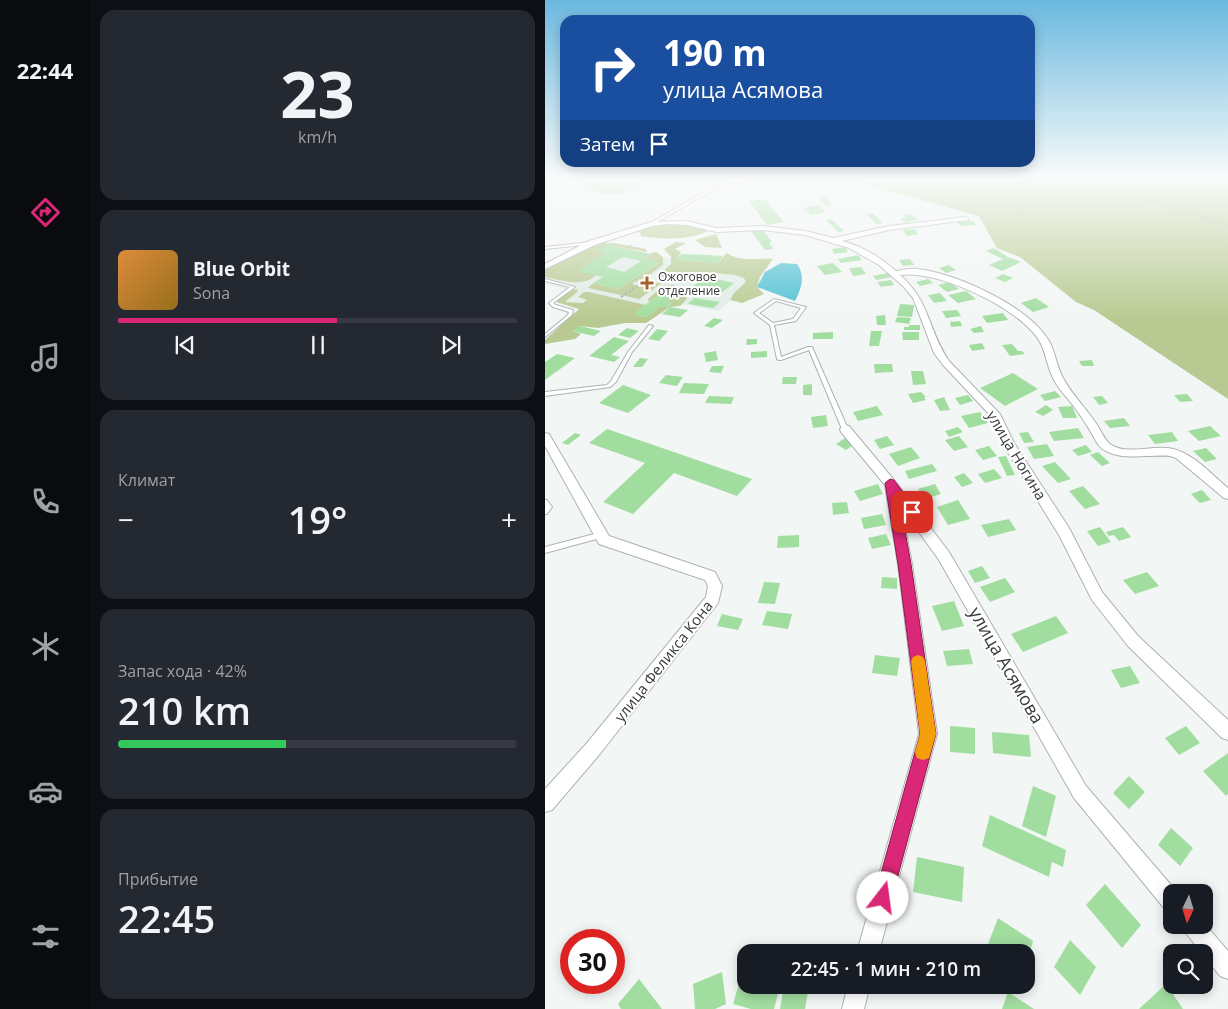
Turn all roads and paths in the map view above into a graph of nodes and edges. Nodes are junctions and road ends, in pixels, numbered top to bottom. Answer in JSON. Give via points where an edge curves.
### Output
{"nodes":[{"id":1,"x":648,"y":225,"type":"edge"},
{"id":2,"x":693,"y":225,"type":"edge"},
{"id":3,"x":914,"y":225,"type":"edge"},
{"id":4,"x":835,"y":240,"type":"junction"},
{"id":5,"x":592,"y":243,"type":"junction"},
{"id":6,"x":633,"y":244,"type":"dead end"},
{"id":7,"x":545,"y":248,"type":"edge"},
{"id":8,"x":626,"y":249,"type":"dead end"},
{"id":9,"x":545,"y":268,"type":"edge"},
{"id":10,"x":894,"y":274,"type":"junction"},
{"id":11,"x":649,"y":278,"type":"dead end"},
{"id":12,"x":545,"y":280,"type":"edge"},
{"id":13,"x":621,"y":297,"type":"dead end"},
{"id":14,"x":772,"y":324,"type":"junction"},
{"id":15,"x":651,"y":326,"type":"dead end"},
{"id":16,"x":545,"y":336,"type":"edge"},
{"id":17,"x":545,"y":394,"type":"edge"},
{"id":18,"x":845,"y":429,"type":"joint"},
{"id":19,"x":546,"y":440,"type":"edge"},
{"id":20,"x":890,"y":483,"type":"junction"},
{"id":21,"x":1228,"y":495,"type":"edge"},
{"id":22,"x":545,"y":502,"type":"edge"},
{"id":23,"x":545,"y":512,"type":"edge"},
{"id":24,"x":602,"y":535,"type":"junction"},
{"id":25,"x":545,"y":550,"type":"edge"},
{"id":26,"x":1228,"y":732,"type":"edge"},
{"id":27,"x":545,"y":803,"type":"edge"},
{"id":28,"x":1163,"y":891,"type":"edge"},
{"id":29,"x":1200,"y":934,"type":"edge"},
{"id":30,"x":870,"y":944,"type":"edge"},
{"id":31,"x":1228,"y":968,"type":"edge"},
{"id":32,"x":857,"y":994,"type":"edge"},
{"id":33,"x":853,"y":1009,"type":"edge"}],
"edges":[{"from":1,"to":5,"type":"street","name":"улица Ногина"},
{"from":2,"to":4,"type":"street","name":"улица Ногина","via":[[717,230],[791,230]]},
{"from":3,"to":4,"type":"street"},
{"from":4,"to":10,"type":"street","name":"улица Ногина","via":[[868,254]]},
{"from":5,"to":7,"type":"lane"},
{"from":5,"to":9,"type":"street","name":"улица Ногина"},
{"from":6,"to":8,"type":"path"},
{"from":10,"to":21,"type":"street","via":[[917,271],[939,276],[1009,309],[1041,336],[1061,384],[1109,450],[1172,451]]},
{"from":10,"to":26,"type":"street","name":"улица Ногина","via":[[917,298],[939,353],[995,414],[1008,443],[1064,532],[1097,596],[1133,641]]},
{"from":11,"to":13,"type":"path"},
{"from":12,"to":16,"type":"lane","via":[[573,287],[551,303],[571,311],[570,315]]},
{"from":14,"to":14,"type":"lane","via":[[756,313],[775,300],[804,306],[793,320]]},
{"from":14,"to":18,"type":"lane","via":[[779,359],[810,348]]},
{"from":15,"to":17,"type":"lane","via":[[629,352],[608,386]]},
{"from":18,"to":20,"type":"street","name":"улица Асямова"},
{"from":19,"to":24,"type":"street"},
{"from":20,"to":28,"type":"street","name":"улица Асямова","via":[[944,556],[1080,792]]},
{"from":20,"to":30,"type":"street","via":[[905,564],[928,734]]},
{"from":22,"to":23,"type":"lane","via":[[549,507]]},
{"from":24,"to":25,"type":"lane"},
{"from":24,"to":27,"type":"street","name":"улица Феликса Кона","via":[[604,540],[710,576],[715,586],[713,599],[593,749]]},
{"from":29,"to":31,"type":"street"},
{"from":32,"to":33,"type":"street"}]}
